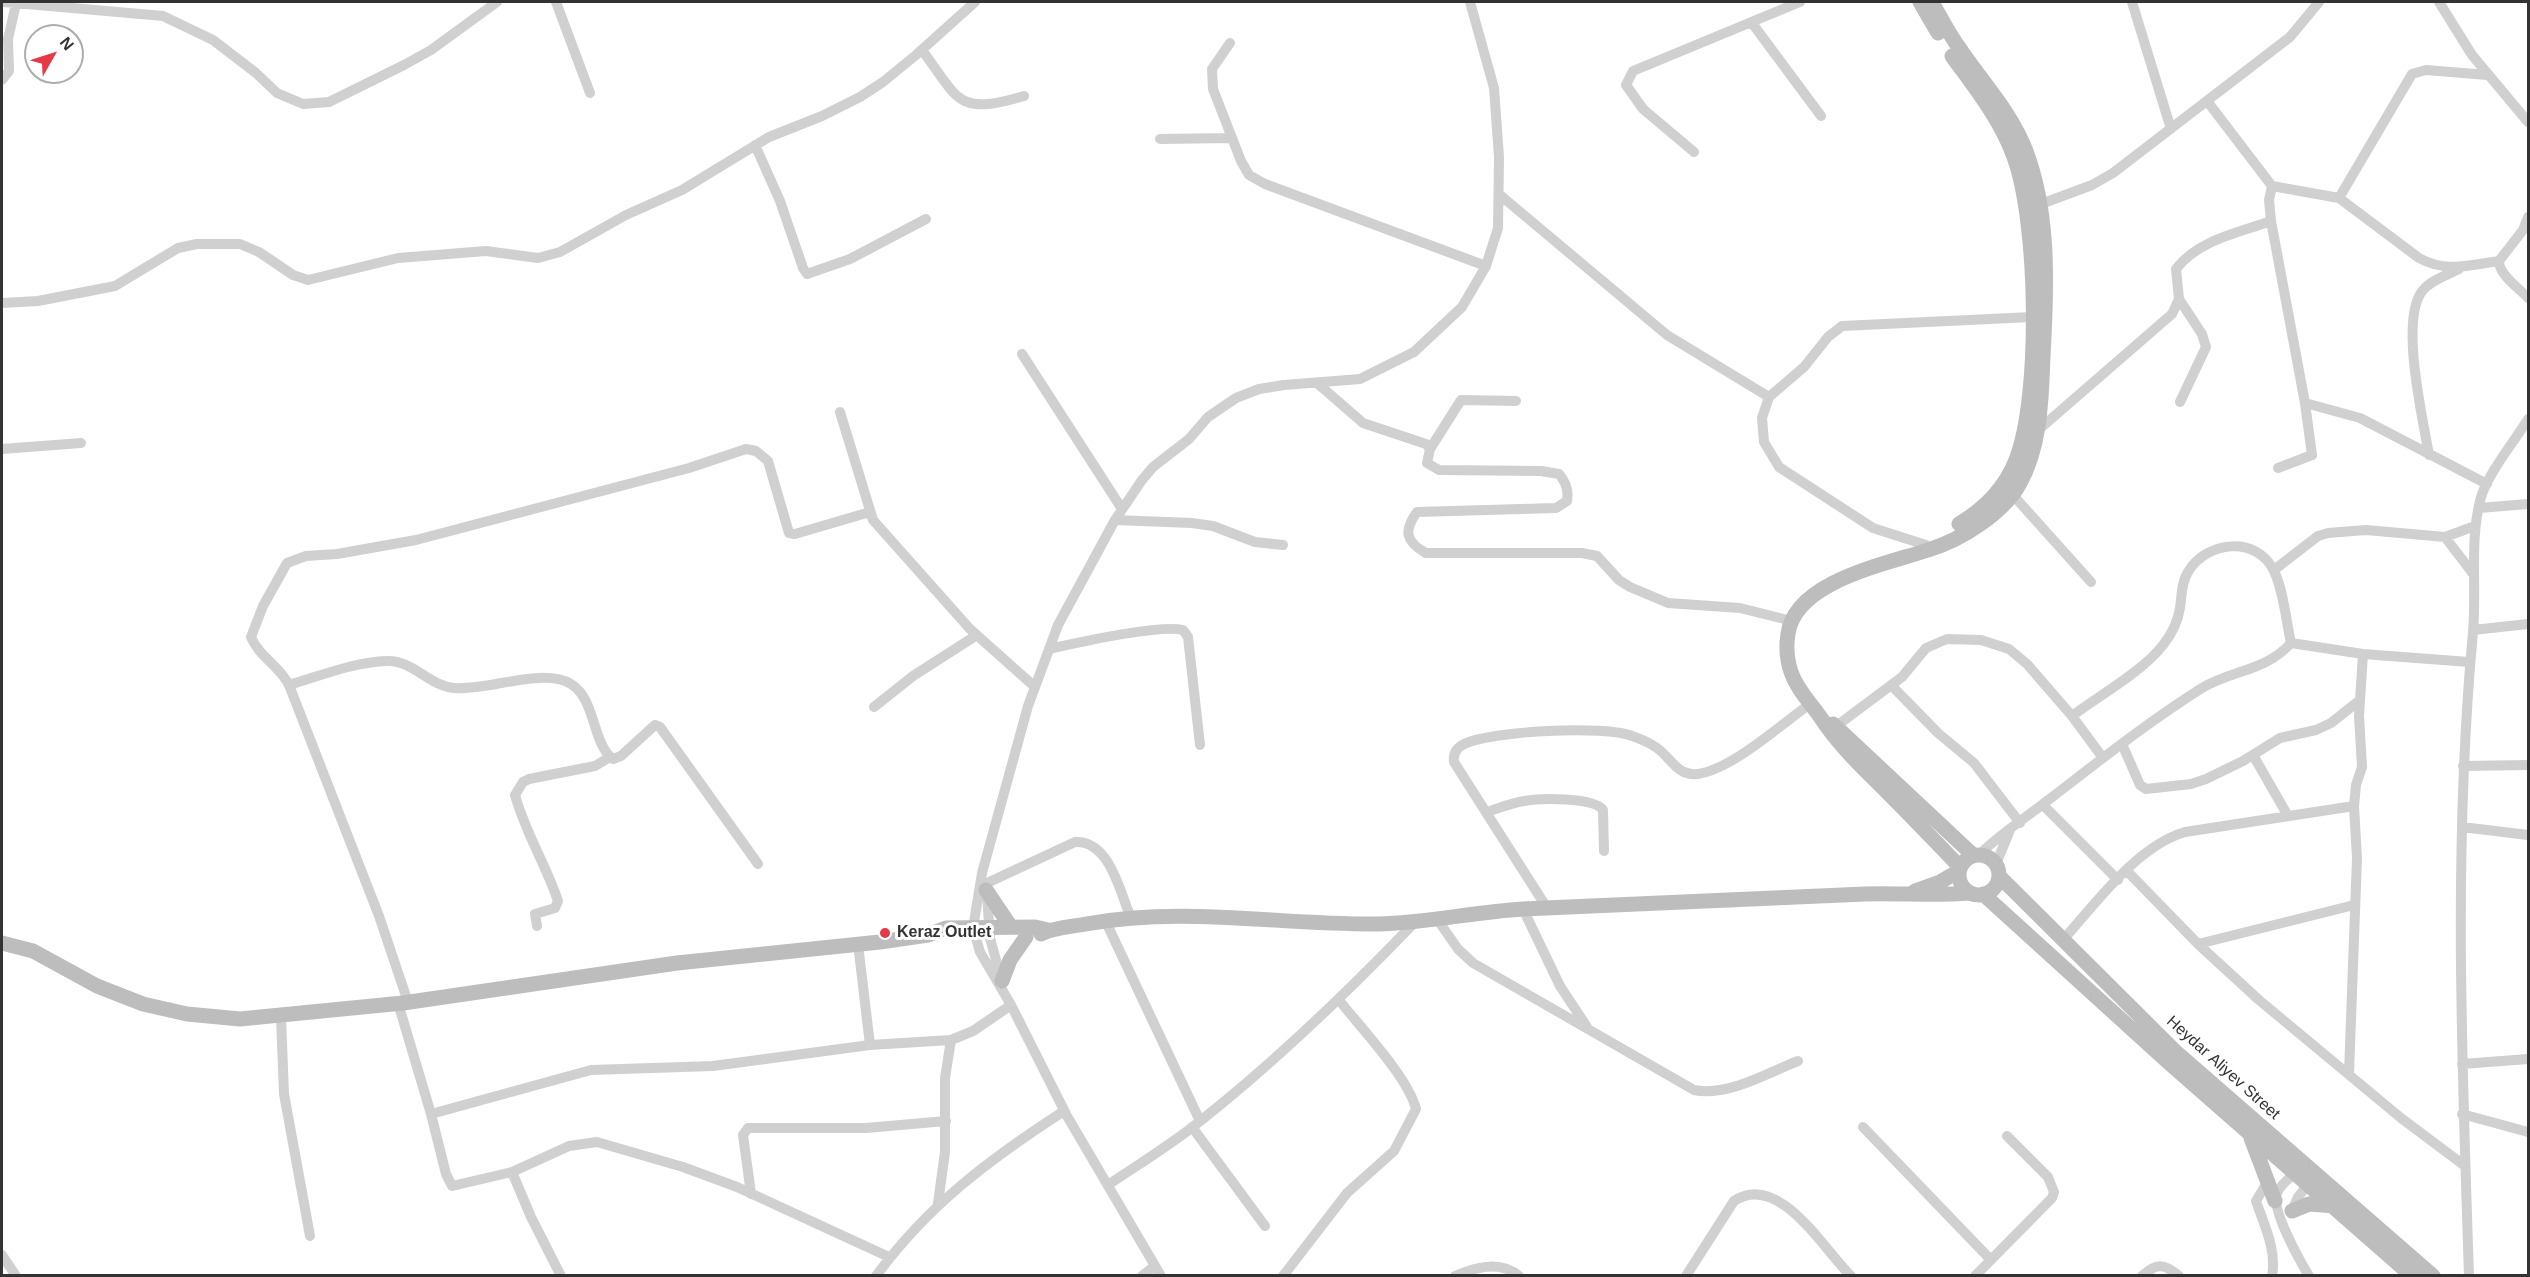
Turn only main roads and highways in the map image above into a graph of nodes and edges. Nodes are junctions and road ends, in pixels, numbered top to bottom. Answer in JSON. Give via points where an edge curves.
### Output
{"nodes":[{"id":1,"x":1920,"y":2,"type":"edge"},
{"id":2,"x":1932,"y":2,"type":"edge"},
{"id":3,"x":2009,"y":130,"type":"junction"},
{"id":4,"x":1924,"y":549,"type":"junction"},
{"id":5,"x":1829,"y":726,"type":"junction"},
{"id":6,"x":1976,"y":855,"type":"junction"},
{"id":7,"x":1960,"y":869,"type":"junction"},
{"id":8,"x":1997,"y":870,"type":"junction"},
{"id":9,"x":984,"y":883,"type":"road end"},
{"id":10,"x":1909,"y":893,"type":"junction"},
{"id":11,"x":1976,"y":893,"type":"junction"},
{"id":12,"x":1011,"y":927,"type":"junction"},
{"id":13,"x":1048,"y":930,"type":"junction"},
{"id":14,"x":982,"y":933,"type":"junction"},
{"id":15,"x":1026,"y":937,"type":"junction"},
{"id":16,"x":2,"y":943,"type":"edge"},
{"id":17,"x":1002,"y":986,"type":"road end"},
{"id":18,"x":2249,"y":1132,"type":"junction"},
{"id":19,"x":2275,"y":1201,"type":"road end"},
{"id":20,"x":2336,"y":1206,"type":"junction"},
{"id":21,"x":2292,"y":1211,"type":"road end"},
{"id":22,"x":2412,"y":1275,"type":"edge"},
{"id":23,"x":2433,"y":1275,"type":"edge"}],
"edges":[{"from":1,"to":3,"type":"main road"},
{"from":2,"to":3,"type":"main road"},
{"from":3,"to":4,"type":"main road","via":[[2030,237],[2032,317],[2024,435],[2002,487],[1983,507]]},
{"from":3,"to":4,"type":"main road","via":[[2026,151],[2044,237],[2045,309],[2036,432],[2029,465],[2012,494],[1972,528]]},
{"from":4,"to":5,"type":"main road","via":[[1831,585],[1812,596],[1792,621],[1787,636],[1788,658],[1798,687]]},
{"from":5,"to":6,"type":"main road"},
{"from":5,"to":7,"type":"main road"},
{"from":6,"to":7,"type":"main road","via":[[1966,859]]},
{"from":6,"to":8,"type":"main road","via":[[1990,858]]},
{"from":7,"to":10,"type":"main road","via":[[1940,882]]},
{"from":7,"to":11,"type":"main road","via":[[1961,884]]},
{"from":8,"to":11,"type":"main road","via":[[1992,890]]},
{"from":8,"to":23,"type":"main road","name":"Heydar Aliyev Street","via":[[2177,1053]]},
{"from":9,"to":12,"type":"main road"},
{"from":10,"to":11,"type":"main road"},
{"from":10,"to":13,"type":"main road","via":[[1523,909],[1414,922],[1343,924],[1185,915],[1105,920]]},
{"from":11,"to":18,"type":"main road","name":"Heydar Aliyev Street"},
{"from":12,"to":13,"type":"main road"},
{"from":12,"to":14,"type":"main road"},
{"from":13,"to":15,"type":"main road"},
{"from":14,"to":15,"type":"main road"},
{"from":14,"to":16,"type":"main road","via":[[939,939],[928,935],[677,963],[403,1003],[240,1019],[165,1010],[121,997],[33,951]]},
{"from":15,"to":17,"type":"main road","via":[[1010,960]]},
{"from":18,"to":19,"type":"main road"},
{"from":18,"to":20,"type":"main road","name":"Heydar Aliyev Street"},
{"from":20,"to":21,"type":"main road","via":[[2309,1204]]},
{"from":20,"to":22,"type":"main road","name":"Heydar Aliyev Street"}]}
